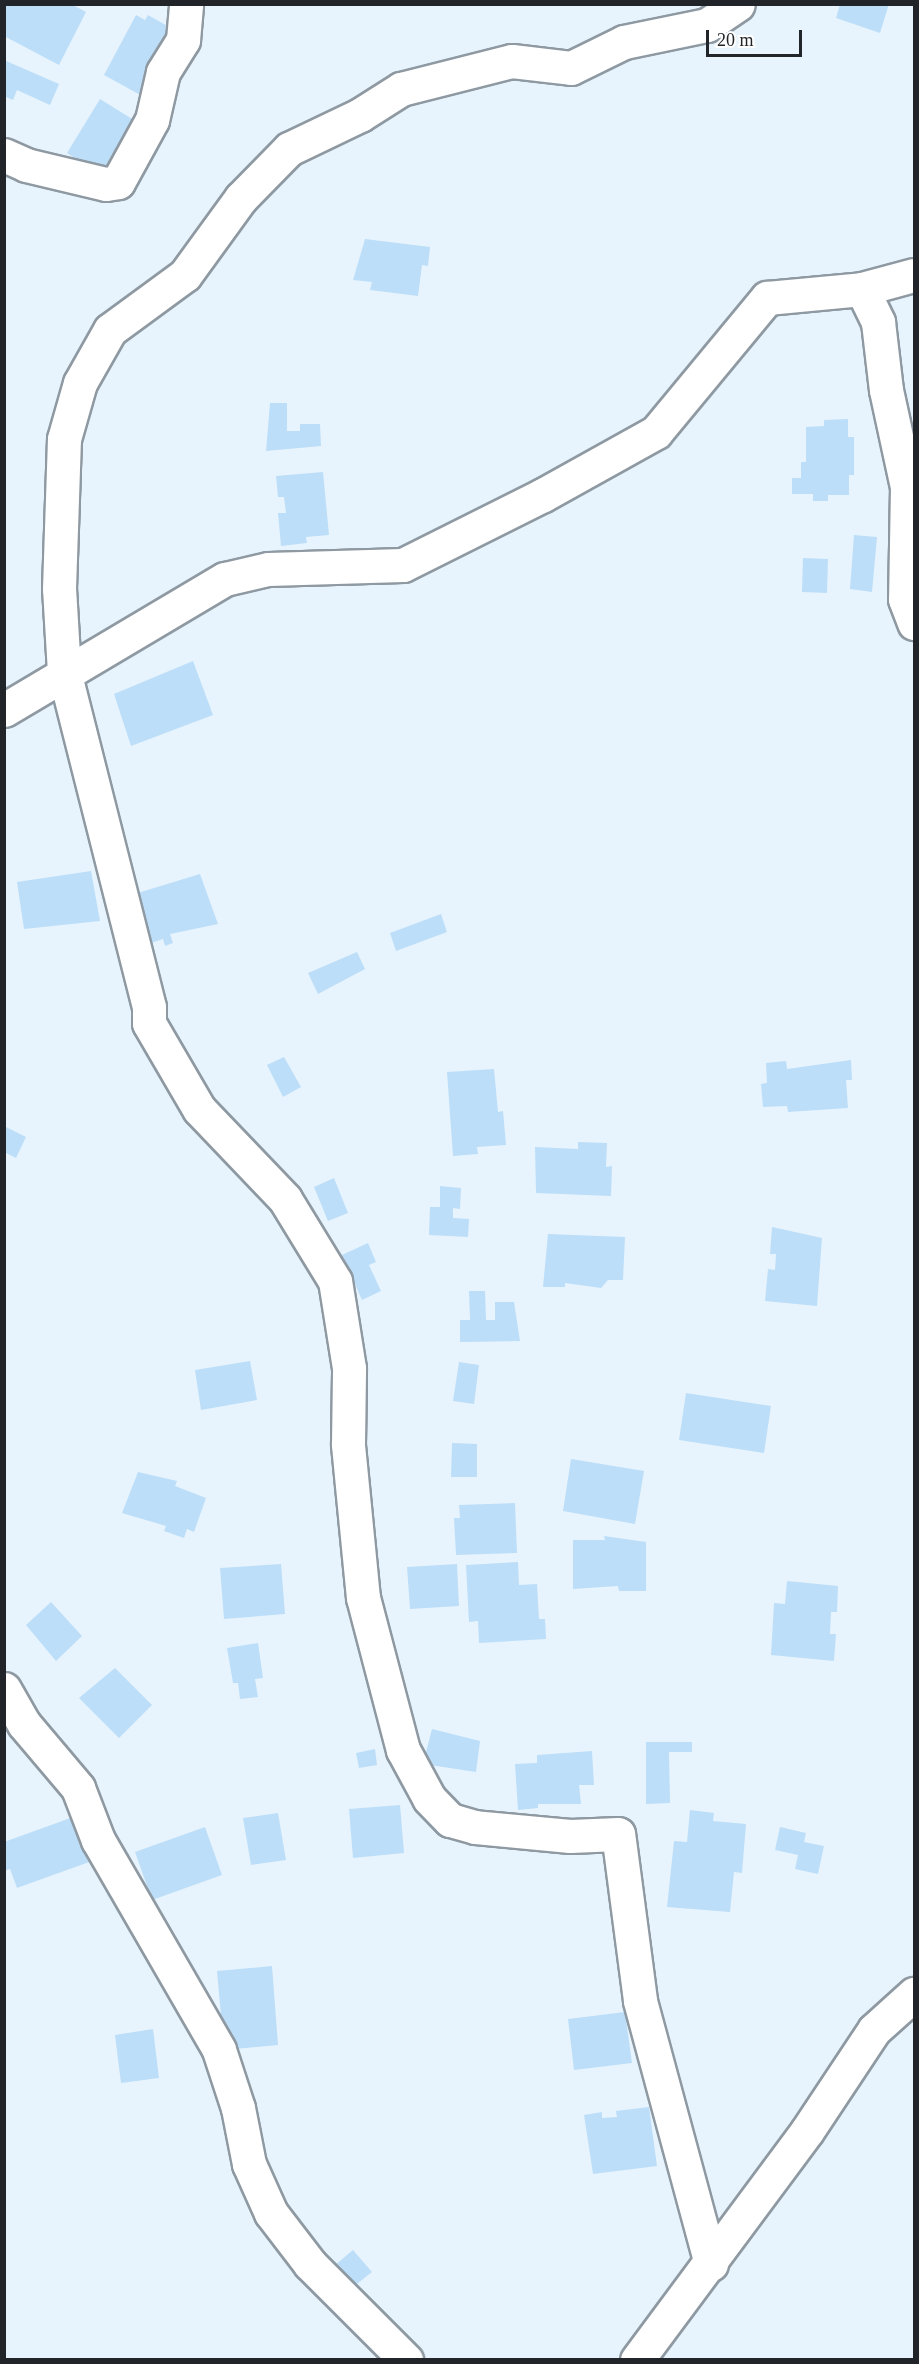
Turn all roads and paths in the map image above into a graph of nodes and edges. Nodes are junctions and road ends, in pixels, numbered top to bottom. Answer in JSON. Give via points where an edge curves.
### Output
{"nodes":[{"id":1,"x":186,"y":4,"type":"edge"},
{"id":2,"x":738,"y":4,"type":"edge"},
{"id":3,"x":4,"y":155,"type":"edge"},
{"id":4,"x":915,"y":275,"type":"edge"},
{"id":5,"x":862,"y":289,"type":"junction"},
{"id":6,"x":915,"y":622,"type":"edge"},
{"id":7,"x":64,"y":672,"type":"junction"},
{"id":8,"x":4,"y":710,"type":"edge"},
{"id":9,"x":4,"y":1689,"type":"edge"},
{"id":10,"x":915,"y":1994,"type":"edge"},
{"id":11,"x":711,"y":2264,"type":"junction"},
{"id":12,"x":406,"y":2360,"type":"edge"},
{"id":13,"x":637,"y":2360,"type":"edge"}],
"edges":[{"from":1,"to":3,"type":"street","via":[[183,40],[163,72],[152,120],[118,182],[106,184],[26,165]]},
{"from":2,"to":7,"type":"street","via":[[707,25],[624,42],[571,68],[512,61],[401,88],[360,115],[289,149],[241,198],[185,275],[110,330],[80,383],[64,439],[59,589]]},
{"from":4,"to":5,"type":"street"},
{"from":5,"to":6,"type":"street","via":[[878,322],[886,390],[907,487],[905,599]]},
{"from":5,"to":7,"type":"street","via":[[767,298],[656,432],[543,495],[403,565],[268,569],[225,579]]},
{"from":7,"to":8,"type":"street"},
{"from":7,"to":11,"type":"street","via":[[149,1007],[149,1023],[199,1109],[285,1199],[335,1281],[349,1368],[348,1444],[363,1598],[403,1750],[429,1798],[450,1820],[475,1827],[570,1836],[618,1834],[640,2000]]},
{"from":9,"to":12,"type":"street","via":[[24,1724],[78,1788],[98,1840],[219,2050],[238,2108],[249,2164],[271,2213],[310,2264]]},
{"from":10,"to":11,"type":"street","via":[[874,2030]]},
{"from":11,"to":13,"type":"street","via":[[640,2351]]}]}
